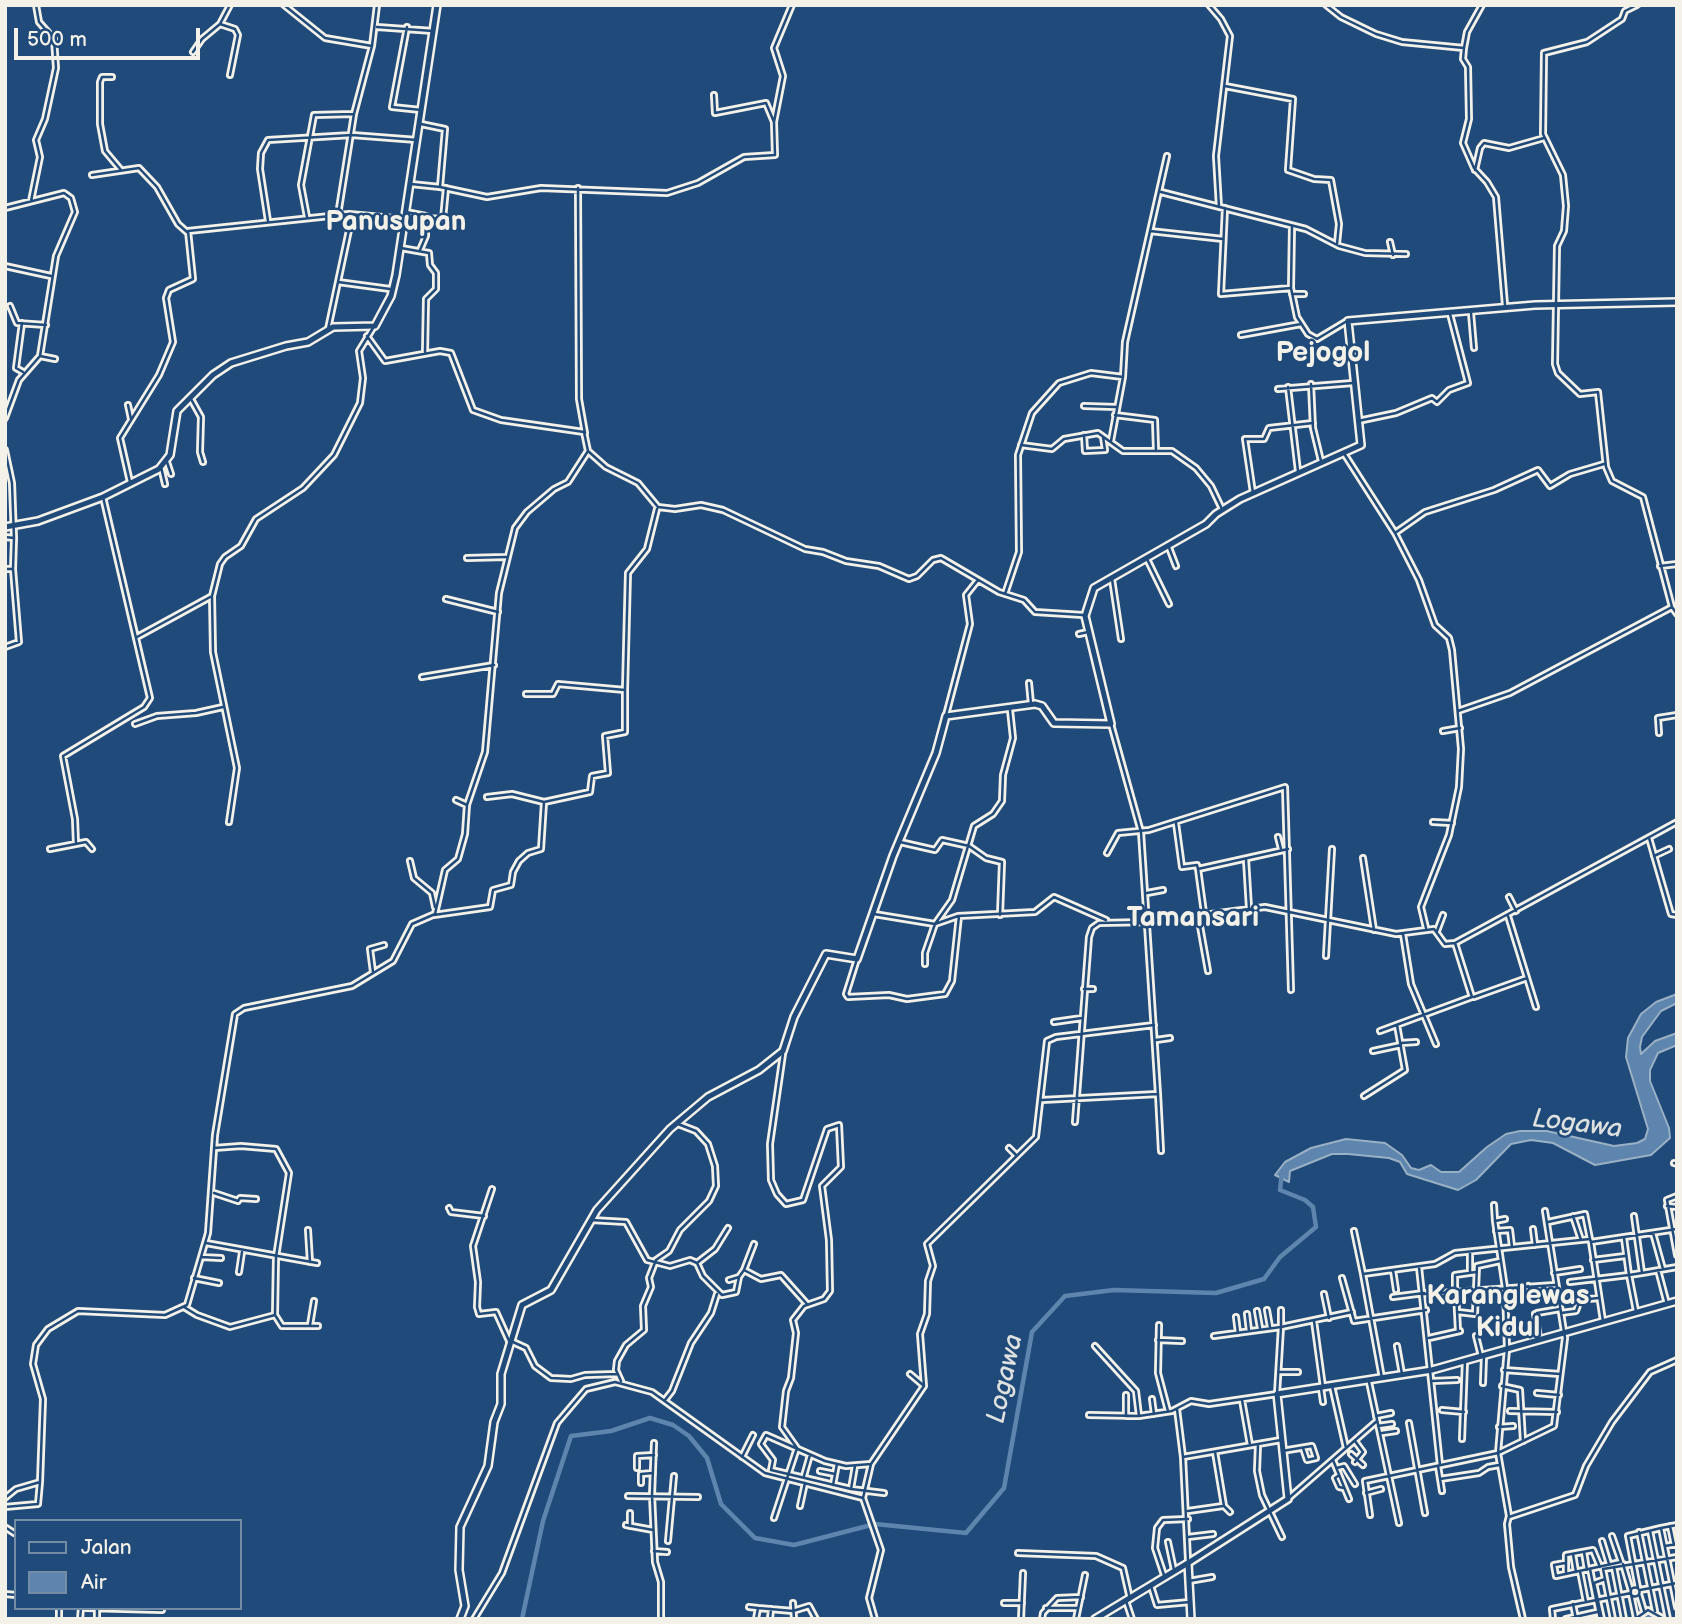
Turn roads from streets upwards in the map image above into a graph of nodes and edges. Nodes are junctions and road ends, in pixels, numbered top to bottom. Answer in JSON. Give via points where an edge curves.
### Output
{"nodes":[{"id":1,"x":36,"y":5,"type":"edge"},
{"id":2,"x":230,"y":5,"type":"edge"},
{"id":3,"x":284,"y":5,"type":"edge"},
{"id":4,"x":377,"y":5,"type":"edge"},
{"id":5,"x":437,"y":5,"type":"edge"},
{"id":6,"x":792,"y":5,"type":"edge"},
{"id":7,"x":1209,"y":5,"type":"edge"},
{"id":8,"x":1326,"y":5,"type":"edge"},
{"id":9,"x":1482,"y":5,"type":"edge"},
{"id":10,"x":1637,"y":5,"type":"edge"},
{"id":11,"x":220,"y":24,"type":"junction"},
{"id":12,"x":376,"y":27,"type":"junction"},
{"id":13,"x":407,"y":27,"type":"junction"},
{"id":14,"x":433,"y":31,"type":"junction"},
{"id":15,"x":372,"y":46,"type":"junction"},
{"id":16,"x":1464,"y":47,"type":"junction"},
{"id":17,"x":193,"y":52,"type":"dead end"},
{"id":18,"x":230,"y":75,"type":"dead end"},
{"id":19,"x":112,"y":77,"type":"dead end"},
{"id":20,"x":1225,"y":86,"type":"junction"},
{"id":21,"x":714,"y":96,"type":"dead end"},
{"id":22,"x":421,"y":110,"type":"junction"},
{"id":23,"x":354,"y":114,"type":"junction"},
{"id":24,"x":774,"y":122,"type":"junction"},
{"id":25,"x":419,"y":124,"type":"junction"},
{"id":26,"x":352,"y":135,"type":"junction"},
{"id":27,"x":310,"y":136,"type":"junction"},
{"id":28,"x":1544,"y":138,"type":"junction"},
{"id":29,"x":417,"y":140,"type":"junction"},
{"id":30,"x":1167,"y":156,"type":"dead end"},
{"id":31,"x":121,"y":170,"type":"junction"},
{"id":32,"x":1475,"y":170,"type":"junction"},
{"id":33,"x":92,"y":175,"type":"dead end"},
{"id":34,"x":411,"y":184,"type":"junction"},
{"id":35,"x":440,"y":187,"type":"junction"},
{"id":36,"x":446,"y":188,"type":"junction"},
{"id":37,"x":578,"y":188,"type":"junction"},
{"id":38,"x":1160,"y":192,"type":"junction"},
{"id":39,"x":31,"y":201,"type":"junction"},
{"id":40,"x":1219,"y":207,"type":"junction"},
{"id":41,"x":5,"y":208,"type":"edge"},
{"id":42,"x":1225,"y":208,"type":"junction"},
{"id":43,"x":353,"y":214,"type":"junction"},
{"id":44,"x":338,"y":215,"type":"junction"},
{"id":45,"x":405,"y":216,"type":"junction"},
{"id":46,"x":307,"y":217,"type":"junction"},
{"id":47,"x":426,"y":218,"type":"junction"},
{"id":48,"x":268,"y":221,"type":"junction"},
{"id":49,"x":1292,"y":226,"type":"junction"},
{"id":50,"x":1150,"y":231,"type":"junction"},
{"id":51,"x":187,"y":232,"type":"junction"},
{"id":52,"x":1224,"y":239,"type":"junction"},
{"id":53,"x":1390,"y":242,"type":"dead end"},
{"id":54,"x":1337,"y":244,"type":"junction"},
{"id":55,"x":401,"y":248,"type":"junction"},
{"id":56,"x":419,"y":251,"type":"junction"},
{"id":57,"x":1393,"y":254,"type":"junction"},
{"id":58,"x":1406,"y":254,"type":"dead end"},
{"id":59,"x":5,"y":266,"type":"edge"},
{"id":60,"x":51,"y":276,"type":"junction"},
{"id":61,"x":1291,"y":279,"type":"junction"},
{"id":62,"x":1298,"y":279,"type":"dead end"},
{"id":63,"x":338,"y":282,"type":"junction"},
{"id":64,"x":1291,"y":288,"type":"junction"},
{"id":65,"x":393,"y":290,"type":"junction"},
{"id":66,"x":1292,"y":294,"type":"junction"},
{"id":67,"x":1304,"y":294,"type":"dead end"},
{"id":68,"x":1677,"y":302,"type":"edge"},
{"id":69,"x":1557,"y":304,"type":"junction"},
{"id":70,"x":10,"y":306,"type":"dead end"},
{"id":71,"x":1506,"y":309,"type":"junction"},
{"id":72,"x":1471,"y":313,"type":"junction"},
{"id":73,"x":1450,"y":314,"type":"junction"},
{"id":74,"x":1348,"y":321,"type":"junction"},
{"id":75,"x":22,"y":323,"type":"junction"},
{"id":76,"x":1301,"y":324,"type":"junction"},
{"id":77,"x":46,"y":325,"type":"junction"},
{"id":78,"x":328,"y":328,"type":"junction"},
{"id":79,"x":373,"y":328,"type":"junction"},
{"id":80,"x":1241,"y":335,"type":"dead end"},
{"id":81,"x":367,"y":336,"type":"junction"},
{"id":82,"x":1474,"y":348,"type":"dead end"},
{"id":83,"x":425,"y":354,"type":"junction"},
{"id":84,"x":40,"y":356,"type":"junction"},
{"id":85,"x":55,"y":359,"type":"dead end"},
{"id":86,"x":23,"y":372,"type":"junction"},
{"id":87,"x":1123,"y":377,"type":"junction"},
{"id":88,"x":1353,"y":383,"type":"junction"},
{"id":89,"x":1311,"y":384,"type":"junction"},
{"id":90,"x":1288,"y":387,"type":"junction"},
{"id":91,"x":1278,"y":389,"type":"dead end"},
{"id":92,"x":191,"y":399,"type":"junction"},
{"id":93,"x":128,"y":405,"type":"dead end"},
{"id":94,"x":1084,"y":406,"type":"dead end"},
{"id":95,"x":1116,"y":407,"type":"junction"},
{"id":96,"x":6,"y":409,"type":"edge"},
{"id":97,"x":1115,"y":415,"type":"junction"},
{"id":98,"x":5,"y":418,"type":"edge"},
{"id":99,"x":131,"y":419,"type":"junction"},
{"id":100,"x":1358,"y":421,"type":"junction"},
{"id":101,"x":1313,"y":423,"type":"junction"},
{"id":102,"x":1293,"y":425,"type":"junction"},
{"id":103,"x":585,"y":433,"type":"junction"},
{"id":104,"x":1084,"y":435,"type":"junction"},
{"id":105,"x":1103,"y":435,"type":"junction"},
{"id":106,"x":1111,"y":441,"type":"junction"},
{"id":107,"x":1020,"y":445,"type":"junction"},
{"id":108,"x":5,"y":450,"type":"edge"},
{"id":109,"x":1156,"y":450,"type":"junction"},
{"id":110,"x":587,"y":451,"type":"junction"},
{"id":111,"x":1345,"y":454,"type":"junction"},
{"id":112,"x":167,"y":462,"type":"junction"},
{"id":113,"x":203,"y":462,"type":"dead end"},
{"id":114,"x":1322,"y":464,"type":"junction"},
{"id":115,"x":1605,"y":464,"type":"junction"},
{"id":116,"x":161,"y":467,"type":"junction"},
{"id":117,"x":1298,"y":473,"type":"junction"},
{"id":118,"x":171,"y":474,"type":"dead end"},
{"id":119,"x":165,"y":484,"type":"dead end"},
{"id":120,"x":130,"y":486,"type":"junction"},
{"id":121,"x":1253,"y":493,"type":"junction"},
{"id":122,"x":103,"y":497,"type":"junction"},
{"id":123,"x":658,"y":507,"type":"junction"},
{"id":124,"x":1222,"y":509,"type":"junction"},
{"id":125,"x":5,"y":527,"type":"edge"},
{"id":126,"x":14,"y":527,"type":"junction"},
{"id":127,"x":1395,"y":533,"type":"junction"},
{"id":128,"x":5,"y":537,"type":"edge"},
{"id":129,"x":14,"y":538,"type":"junction"},
{"id":130,"x":1168,"y":545,"type":"junction"},
{"id":131,"x":1146,"y":556,"type":"junction"},
{"id":132,"x":506,"y":557,"type":"junction"},
{"id":133,"x":467,"y":558,"type":"dead end"},
{"id":134,"x":1677,"y":564,"type":"edge"},
{"id":135,"x":1175,"y":566,"type":"dead end"},
{"id":136,"x":1660,"y":566,"type":"junction"},
{"id":137,"x":5,"y":569,"type":"edge"},
{"id":138,"x":13,"y":569,"type":"junction"},
{"id":139,"x":1112,"y":576,"type":"junction"},
{"id":140,"x":978,"y":580,"type":"junction"},
{"id":141,"x":1004,"y":594,"type":"junction"},
{"id":142,"x":212,"y":596,"type":"junction"},
{"id":143,"x":446,"y":599,"type":"dead end"},
{"id":144,"x":1169,"y":604,"type":"dead end"},
{"id":145,"x":1672,"y":607,"type":"junction"},
{"id":146,"x":498,"y":612,"type":"junction"},
{"id":147,"x":1677,"y":614,"type":"edge"},
{"id":148,"x":1085,"y":616,"type":"junction"},
{"id":149,"x":1087,"y":632,"type":"junction"},
{"id":150,"x":1079,"y":634,"type":"dead end"},
{"id":151,"x":137,"y":637,"type":"junction"},
{"id":152,"x":1121,"y":639,"type":"dead end"},
{"id":153,"x":5,"y":647,"type":"edge"},
{"id":154,"x":494,"y":665,"type":"junction"},
{"id":155,"x":422,"y":677,"type":"dead end"},
{"id":156,"x":1029,"y":682,"type":"dead end"},
{"id":157,"x":625,"y":690,"type":"junction"},
{"id":158,"x":526,"y":694,"type":"dead end"},
{"id":159,"x":1031,"y":704,"type":"junction"},
{"id":160,"x":1010,"y":706,"type":"junction"},
{"id":161,"x":223,"y":707,"type":"junction"},
{"id":162,"x":1458,"y":710,"type":"junction"},
{"id":163,"x":1677,"y":715,"type":"edge"},
{"id":164,"x":946,"y":716,"type":"junction"},
{"id":165,"x":135,"y":724,"type":"dead end"},
{"id":166,"x":1111,"y":724,"type":"junction"},
{"id":167,"x":1460,"y":728,"type":"junction"},
{"id":168,"x":1443,"y":731,"type":"dead end"},
{"id":169,"x":1659,"y":733,"type":"dead end"},
{"id":170,"x":487,"y":797,"type":"dead end"},
{"id":171,"x":456,"y":800,"type":"dead end"},
{"id":172,"x":544,"y":802,"type":"junction"},
{"id":173,"x":467,"y":805,"type":"junction"},
{"id":174,"x":229,"y":822,"type":"dead end"},
{"id":175,"x":1433,"y":822,"type":"dead end"},
{"id":176,"x":1677,"y":822,"type":"edge"},
{"id":177,"x":1176,"y":823,"type":"junction"},
{"id":178,"x":1452,"y":823,"type":"junction"},
{"id":179,"x":1142,"y":832,"type":"junction"},
{"id":180,"x":1278,"y":837,"type":"dead end"},
{"id":181,"x":1649,"y":838,"type":"junction"},
{"id":182,"x":900,"y":842,"type":"junction"},
{"id":183,"x":76,"y":844,"type":"junction"},
{"id":184,"x":969,"y":846,"type":"junction"},
{"id":185,"x":50,"y":849,"type":"dead end"},
{"id":186,"x":92,"y":849,"type":"dead end"},
{"id":187,"x":1281,"y":849,"type":"junction"},
{"id":188,"x":1288,"y":849,"type":"junction"},
{"id":189,"x":1332,"y":849,"type":"dead end"},
{"id":190,"x":1669,"y":849,"type":"dead end"},
{"id":191,"x":1107,"y":853,"type":"dead end"},
{"id":192,"x":1654,"y":856,"type":"junction"},
{"id":193,"x":1363,"y":858,"type":"dead end"},
{"id":194,"x":1246,"y":859,"type":"junction"},
{"id":195,"x":410,"y":862,"type":"dead end"},
{"id":196,"x":1198,"y":869,"type":"junction"},
{"id":197,"x":1163,"y":890,"type":"dead end"},
{"id":198,"x":1147,"y":892,"type":"junction"},
{"id":199,"x":1509,"y":897,"type":"dead end"},
{"id":200,"x":1250,"y":908,"type":"junction"},
{"id":201,"x":436,"y":910,"type":"junction"},
{"id":202,"x":1289,"y":911,"type":"junction"},
{"id":203,"x":1516,"y":912,"type":"junction"},
{"id":204,"x":871,"y":914,"type":"junction"},
{"id":205,"x":1204,"y":914,"type":"junction"},
{"id":206,"x":434,"y":915,"type":"junction"},
{"id":207,"x":1000,"y":915,"type":"junction"},
{"id":208,"x":1198,"y":915,"type":"junction"},
{"id":209,"x":1443,"y":915,"type":"dead end"},
{"id":210,"x":1677,"y":915,"type":"edge"},
{"id":211,"x":959,"y":916,"type":"junction"},
{"id":212,"x":1508,"y":916,"type":"junction"},
{"id":213,"x":1328,"y":919,"type":"junction"},
{"id":214,"x":1110,"y":921,"type":"junction"},
{"id":215,"x":1149,"y":922,"type":"junction"},
{"id":216,"x":934,"y":924,"type":"junction"},
{"id":217,"x":1426,"y":928,"type":"junction"},
{"id":218,"x":1374,"y":930,"type":"junction"},
{"id":219,"x":1437,"y":931,"type":"junction"},
{"id":220,"x":1402,"y":933,"type":"junction"},
{"id":221,"x":1455,"y":943,"type":"junction"},
{"id":222,"x":384,"y":945,"type":"dead end"},
{"id":223,"x":1326,"y":956,"type":"dead end"},
{"id":224,"x":857,"y":959,"type":"junction"},
{"id":225,"x":925,"y":964,"type":"dead end"},
{"id":226,"x":1208,"y":971,"type":"dead end"},
{"id":227,"x":373,"y":972,"type":"junction"},
{"id":228,"x":1527,"y":978,"type":"junction"},
{"id":229,"x":1084,"y":989,"type":"junction"},
{"id":230,"x":1093,"y":989,"type":"dead end"},
{"id":231,"x":1291,"y":990,"type":"dead end"},
{"id":232,"x":1475,"y":998,"type":"junction"},
{"id":233,"x":1536,"y":1007,"type":"dead end"},
{"id":234,"x":1422,"y":1016,"type":"junction"},
{"id":235,"x":1082,"y":1018,"type":"junction"},
{"id":236,"x":1054,"y":1021,"type":"dead end"},
{"id":237,"x":1154,"y":1025,"type":"junction"},
{"id":238,"x":1397,"y":1025,"type":"junction"},
{"id":239,"x":1380,"y":1031,"type":"dead end"},
{"id":240,"x":1081,"y":1034,"type":"junction"},
{"id":241,"x":1170,"y":1038,"type":"dead end"},
{"id":242,"x":1156,"y":1040,"type":"junction"},
{"id":243,"x":1416,"y":1042,"type":"dead end"},
{"id":244,"x":1401,"y":1044,"type":"junction"},
{"id":245,"x":1436,"y":1044,"type":"dead end"},
{"id":246,"x":783,"y":1051,"type":"junction"},
{"id":247,"x":1373,"y":1051,"type":"dead end"},
{"id":248,"x":1158,"y":1094,"type":"junction"},
{"id":249,"x":1364,"y":1096,"type":"dead end"},
{"id":250,"x":1077,"y":1098,"type":"junction"},
{"id":251,"x":1042,"y":1100,"type":"junction"},
{"id":252,"x":1075,"y":1122,"type":"dead end"},
{"id":253,"x":678,"y":1124,"type":"junction"},
{"id":254,"x":1009,"y":1147,"type":"dead end"},
{"id":255,"x":214,"y":1148,"type":"junction"},
{"id":256,"x":1161,"y":1151,"type":"dead end"},
{"id":257,"x":1017,"y":1156,"type":"junction"},
{"id":258,"x":492,"y":1189,"type":"dead end"},
{"id":259,"x":212,"y":1193,"type":"junction"},
{"id":260,"x":1677,"y":1196,"type":"edge"},
{"id":261,"x":256,"y":1199,"type":"dead end"},
{"id":262,"x":1493,"y":1205,"type":"dead end"},
{"id":263,"x":1667,"y":1206,"type":"junction"},
{"id":264,"x":1677,"y":1207,"type":"edge"},
{"id":265,"x":449,"y":1208,"type":"dead end"},
{"id":266,"x":1545,"y":1211,"type":"dead end"},
{"id":267,"x":484,"y":1216,"type":"junction"},
{"id":268,"x":1573,"y":1216,"type":"junction"},
{"id":269,"x":1634,"y":1216,"type":"dead end"},
{"id":270,"x":1505,"y":1219,"type":"dead end"},
{"id":271,"x":591,"y":1220,"type":"junction"},
{"id":272,"x":1494,"y":1221,"type":"junction"},
{"id":273,"x":1546,"y":1223,"type":"junction"},
{"id":274,"x":728,"y":1227,"type":"dead end"},
{"id":275,"x":1533,"y":1229,"type":"dead end"},
{"id":276,"x":1677,"y":1229,"type":"edge"},
{"id":277,"x":308,"y":1230,"type":"dead end"},
{"id":278,"x":1671,"y":1230,"type":"junction"},
{"id":279,"x":1354,"y":1231,"type":"dead end"},
{"id":280,"x":1496,"y":1231,"type":"junction"},
{"id":281,"x":1653,"y":1233,"type":"junction"},
{"id":282,"x":1637,"y":1236,"type":"junction"},
{"id":283,"x":1623,"y":1237,"type":"junction"},
{"id":284,"x":1581,"y":1240,"type":"junction"},
{"id":285,"x":1590,"y":1240,"type":"junction"},
{"id":286,"x":206,"y":1242,"type":"junction"},
{"id":287,"x":1550,"y":1243,"type":"junction"},
{"id":288,"x":754,"y":1244,"type":"dead end"},
{"id":289,"x":1535,"y":1245,"type":"junction"},
{"id":290,"x":1512,"y":1248,"type":"junction"},
{"id":291,"x":1498,"y":1250,"type":"junction"},
{"id":292,"x":242,"y":1252,"type":"junction"},
{"id":293,"x":1470,"y":1252,"type":"junction"},
{"id":294,"x":1626,"y":1255,"type":"junction"},
{"id":295,"x":1677,"y":1255,"type":"edge"},
{"id":296,"x":201,"y":1256,"type":"junction"},
{"id":297,"x":276,"y":1257,"type":"junction"},
{"id":298,"x":221,"y":1258,"type":"dead end"},
{"id":299,"x":1593,"y":1260,"type":"junction"},
{"id":300,"x":1500,"y":1261,"type":"junction"},
{"id":301,"x":310,"y":1262,"type":"junction"},
{"id":302,"x":317,"y":1263,"type":"dead end"},
{"id":303,"x":654,"y":1263,"type":"junction"},
{"id":304,"x":697,"y":1263,"type":"junction"},
{"id":305,"x":1419,"y":1267,"type":"junction"},
{"id":306,"x":1677,"y":1267,"type":"edge"},
{"id":307,"x":1580,"y":1269,"type":"dead end"},
{"id":308,"x":744,"y":1270,"type":"junction"},
{"id":309,"x":1393,"y":1270,"type":"junction"},
{"id":310,"x":1660,"y":1270,"type":"junction"},
{"id":311,"x":239,"y":1272,"type":"dead end"},
{"id":312,"x":1470,"y":1272,"type":"junction"},
{"id":313,"x":1476,"y":1272,"type":"junction"},
{"id":314,"x":1554,"y":1273,"type":"junction"},
{"id":315,"x":1642,"y":1273,"type":"junction"},
{"id":316,"x":1363,"y":1275,"type":"junction"},
{"id":317,"x":1629,"y":1275,"type":"junction"},
{"id":318,"x":194,"y":1278,"type":"junction"},
{"id":319,"x":739,"y":1278,"type":"junction"},
{"id":320,"x":1342,"y":1278,"type":"dead end"},
{"id":321,"x":1596,"y":1278,"type":"junction"},
{"id":322,"x":729,"y":1280,"type":"dead end"},
{"id":323,"x":1570,"y":1282,"type":"dead end"},
{"id":324,"x":219,"y":1283,"type":"dead end"},
{"id":325,"x":1556,"y":1285,"type":"junction"},
{"id":326,"x":1528,"y":1286,"type":"junction"},
{"id":327,"x":1505,"y":1288,"type":"junction"},
{"id":328,"x":1477,"y":1289,"type":"junction"},
{"id":329,"x":1395,"y":1290,"type":"dead end"},
{"id":330,"x":1455,"y":1291,"type":"junction"},
{"id":331,"x":717,"y":1293,"type":"junction"},
{"id":332,"x":1324,"y":1294,"type":"dead end"},
{"id":333,"x":1424,"y":1294,"type":"junction"},
{"id":334,"x":1392,"y":1297,"type":"dead end"},
{"id":335,"x":1599,"y":1297,"type":"junction"},
{"id":336,"x":1568,"y":1298,"type":"dead end"},
{"id":337,"x":1559,"y":1299,"type":"junction"},
{"id":338,"x":314,"y":1301,"type":"dead end"},
{"id":339,"x":1677,"y":1301,"type":"edge"},
{"id":340,"x":807,"y":1304,"type":"junction"},
{"id":341,"x":1667,"y":1304,"type":"junction"},
{"id":342,"x":184,"y":1307,"type":"junction"},
{"id":343,"x":1267,"y":1310,"type":"dead end"},
{"id":344,"x":1281,"y":1310,"type":"dead end"},
{"id":345,"x":1426,"y":1310,"type":"junction"},
{"id":346,"x":1257,"y":1311,"type":"dead end"},
{"id":347,"x":1561,"y":1311,"type":"junction"},
{"id":348,"x":1352,"y":1312,"type":"junction"},
{"id":349,"x":1458,"y":1312,"type":"junction"},
{"id":350,"x":1636,"y":1312,"type":"junction"},
{"id":351,"x":1247,"y":1314,"type":"dead end"},
{"id":352,"x":275,"y":1315,"type":"junction"},
{"id":353,"x":1236,"y":1317,"type":"dead end"},
{"id":354,"x":1329,"y":1318,"type":"junction"},
{"id":355,"x":1371,"y":1318,"type":"junction"},
{"id":356,"x":1314,"y":1321,"type":"junction"},
{"id":357,"x":1603,"y":1321,"type":"junction"},
{"id":358,"x":310,"y":1325,"type":"junction"},
{"id":359,"x":1159,"y":1325,"type":"dead end"},
{"id":360,"x":318,"y":1326,"type":"dead end"},
{"id":361,"x":1281,"y":1327,"type":"junction"},
{"id":362,"x":1270,"y":1328,"type":"junction"},
{"id":363,"x":1260,"y":1329,"type":"junction"},
{"id":364,"x":1249,"y":1331,"type":"junction"},
{"id":365,"x":1238,"y":1334,"type":"junction"},
{"id":366,"x":1564,"y":1334,"type":"junction"},
{"id":367,"x":1214,"y":1336,"type":"dead end"},
{"id":368,"x":1476,"y":1336,"type":"dead end"},
{"id":369,"x":1429,"y":1338,"type":"junction"},
{"id":370,"x":1158,"y":1340,"type":"junction"},
{"id":371,"x":1182,"y":1341,"type":"dead end"},
{"id":372,"x":1539,"y":1341,"type":"junction"},
{"id":373,"x":512,"y":1344,"type":"junction"},
{"id":374,"x":1094,"y":1346,"type":"dead end"},
{"id":375,"x":1397,"y":1346,"type":"dead end"},
{"id":376,"x":1507,"y":1349,"type":"junction"},
{"id":377,"x":1483,"y":1356,"type":"junction"},
{"id":378,"x":1677,"y":1360,"type":"edge"},
{"id":379,"x":1465,"y":1361,"type":"junction"},
{"id":380,"x":1432,"y":1370,"type":"junction"},
{"id":381,"x":1504,"y":1370,"type":"junction"},
{"id":382,"x":1279,"y":1372,"type":"junction"},
{"id":383,"x":1298,"y":1373,"type":"dead end"},
{"id":384,"x":617,"y":1374,"type":"junction"},
{"id":385,"x":910,"y":1374,"type":"dead end"},
{"id":386,"x":1561,"y":1374,"type":"junction"},
{"id":387,"x":1402,"y":1376,"type":"junction"},
{"id":388,"x":1382,"y":1380,"type":"junction"},
{"id":389,"x":1457,"y":1380,"type":"dead end"},
{"id":390,"x":622,"y":1381,"type":"junction"},
{"id":391,"x":1432,"y":1381,"type":"junction"},
{"id":392,"x":1369,"y":1382,"type":"junction"},
{"id":393,"x":1483,"y":1384,"type":"dead end"},
{"id":394,"x":924,"y":1386,"type":"junction"},
{"id":395,"x":1332,"y":1386,"type":"junction"},
{"id":396,"x":1502,"y":1386,"type":"junction"},
{"id":397,"x":1322,"y":1387,"type":"junction"},
{"id":398,"x":1520,"y":1390,"type":"junction"},
{"id":399,"x":1528,"y":1391,"type":"dead end"},
{"id":400,"x":1536,"y":1393,"type":"dead end"},
{"id":401,"x":1277,"y":1394,"type":"junction"},
{"id":402,"x":1126,"y":1395,"type":"dead end"},
{"id":403,"x":1559,"y":1395,"type":"junction"},
{"id":404,"x":668,"y":1397,"type":"junction"},
{"id":405,"x":1152,"y":1399,"type":"dead end"},
{"id":406,"x":1242,"y":1400,"type":"junction"},
{"id":407,"x":1323,"y":1402,"type":"dead end"},
{"id":408,"x":1177,"y":1409,"type":"junction"},
{"id":409,"x":1442,"y":1410,"type":"dead end"},
{"id":410,"x":1510,"y":1411,"type":"dead end"},
{"id":411,"x":1169,"y":1412,"type":"junction"},
{"id":412,"x":1464,"y":1412,"type":"junction"},
{"id":413,"x":1520,"y":1412,"type":"junction"},
{"id":414,"x":1557,"y":1412,"type":"junction"},
{"id":415,"x":1391,"y":1413,"type":"dead end"},
{"id":416,"x":1154,"y":1414,"type":"junction"},
{"id":417,"x":1090,"y":1415,"type":"dead end"},
{"id":418,"x":1126,"y":1416,"type":"junction"},
{"id":419,"x":1139,"y":1416,"type":"junction"},
{"id":420,"x":1377,"y":1419,"type":"junction"},
{"id":421,"x":1409,"y":1423,"type":"dead end"},
{"id":422,"x":1392,"y":1424,"type":"dead end"},
{"id":423,"x":1378,"y":1426,"type":"junction"},
{"id":424,"x":1513,"y":1426,"type":"dead end"},
{"id":425,"x":1499,"y":1427,"type":"junction"},
{"id":426,"x":715,"y":1428,"type":"dead end"},
{"id":427,"x":1396,"y":1431,"type":"dead end"},
{"id":428,"x":712,"y":1434,"type":"junction"},
{"id":429,"x":1380,"y":1434,"type":"junction"},
{"id":430,"x":753,"y":1435,"type":"dead end"},
{"id":431,"x":1462,"y":1439,"type":"dead end"},
{"id":432,"x":1281,"y":1440,"type":"junction"},
{"id":433,"x":1355,"y":1441,"type":"junction"},
{"id":434,"x":1523,"y":1441,"type":"junction"},
{"id":435,"x":654,"y":1443,"type":"dead end"},
{"id":436,"x":1258,"y":1445,"type":"junction"},
{"id":437,"x":1250,"y":1446,"type":"junction"},
{"id":438,"x":1303,"y":1448,"type":"junction"},
{"id":439,"x":1346,"y":1449,"type":"junction"},
{"id":440,"x":796,"y":1450,"type":"junction"},
{"id":441,"x":1282,"y":1451,"type":"junction"},
{"id":442,"x":1215,"y":1452,"type":"junction"},
{"id":443,"x":1498,"y":1453,"type":"junction"},
{"id":444,"x":1351,"y":1454,"type":"dead end"},
{"id":445,"x":654,"y":1455,"type":"junction"},
{"id":446,"x":744,"y":1455,"type":"junction"},
{"id":447,"x":810,"y":1455,"type":"junction"},
{"id":448,"x":1183,"y":1457,"type":"junction"},
{"id":449,"x":1333,"y":1460,"type":"junction"},
{"id":450,"x":1356,"y":1461,"type":"junction"},
{"id":451,"x":837,"y":1464,"type":"junction"},
{"id":452,"x":871,"y":1464,"type":"junction"},
{"id":453,"x":1363,"y":1465,"type":"dead end"},
{"id":454,"x":1499,"y":1465,"type":"junction"},
{"id":455,"x":855,"y":1466,"type":"junction"},
{"id":456,"x":1439,"y":1466,"type":"junction"},
{"id":457,"x":637,"y":1468,"type":"dead end"},
{"id":458,"x":1337,"y":1468,"type":"junction"},
{"id":459,"x":1417,"y":1469,"type":"junction"},
{"id":460,"x":820,"y":1471,"type":"dead end"},
{"id":461,"x":653,"y":1474,"type":"junction"},
{"id":462,"x":835,"y":1474,"type":"junction"},
{"id":463,"x":674,"y":1476,"type":"dead end"},
{"id":464,"x":786,"y":1476,"type":"junction"},
{"id":465,"x":1389,"y":1476,"type":"junction"},
{"id":466,"x":804,"y":1477,"type":"junction"},
{"id":467,"x":1440,"y":1479,"type":"junction"},
{"id":468,"x":40,"y":1482,"type":"junction"},
{"id":469,"x":641,"y":1483,"type":"dead end"},
{"id":470,"x":805,"y":1483,"type":"junction"},
{"id":471,"x":1355,"y":1484,"type":"dead end"},
{"id":472,"x":834,"y":1485,"type":"junction"},
{"id":473,"x":851,"y":1489,"type":"junction"},
{"id":474,"x":1381,"y":1489,"type":"dead end"},
{"id":475,"x":1442,"y":1491,"type":"dead end"},
{"id":476,"x":884,"y":1493,"type":"dead end"},
{"id":477,"x":1366,"y":1493,"type":"junction"},
{"id":478,"x":652,"y":1495,"type":"junction"},
{"id":479,"x":864,"y":1495,"type":"junction"},
{"id":480,"x":628,"y":1496,"type":"dead end"},
{"id":481,"x":674,"y":1496,"type":"junction"},
{"id":482,"x":698,"y":1497,"type":"dead end"},
{"id":483,"x":5,"y":1498,"type":"edge"},
{"id":484,"x":1288,"y":1499,"type":"junction"},
{"id":485,"x":1349,"y":1499,"type":"dead end"},
{"id":486,"x":800,"y":1506,"type":"dead end"},
{"id":487,"x":1224,"y":1506,"type":"junction"},
{"id":488,"x":5,"y":1507,"type":"edge"},
{"id":489,"x":1188,"y":1511,"type":"junction"},
{"id":490,"x":1230,"y":1512,"type":"dead end"},
{"id":491,"x":630,"y":1513,"type":"dead end"},
{"id":492,"x":1425,"y":1513,"type":"dead end"},
{"id":493,"x":1269,"y":1514,"type":"junction"},
{"id":494,"x":1370,"y":1515,"type":"dead end"},
{"id":495,"x":1509,"y":1516,"type":"junction"},
{"id":496,"x":774,"y":1518,"type":"dead end"},
{"id":497,"x":1188,"y":1519,"type":"junction"},
{"id":498,"x":1399,"y":1523,"type":"dead end"},
{"id":499,"x":1677,"y":1525,"type":"edge"},
{"id":500,"x":1670,"y":1526,"type":"junction"},
{"id":501,"x":5,"y":1527,"type":"edge"},
{"id":502,"x":1661,"y":1528,"type":"junction"},
{"id":503,"x":653,"y":1531,"type":"junction"},
{"id":504,"x":1650,"y":1531,"type":"junction"},
{"id":505,"x":1639,"y":1532,"type":"junction"},
{"id":506,"x":13,"y":1533,"type":"dead end"},
{"id":507,"x":1213,"y":1534,"type":"dead end"},
{"id":508,"x":1612,"y":1536,"type":"dead end"},
{"id":509,"x":1188,"y":1537,"type":"junction"},
{"id":510,"x":1282,"y":1537,"type":"dead end"},
{"id":511,"x":668,"y":1541,"type":"dead end"},
{"id":512,"x":1602,"y":1541,"type":"dead end"},
{"id":513,"x":1168,"y":1542,"type":"dead end"},
{"id":514,"x":1676,"y":1545,"type":"edge"},
{"id":515,"x":1665,"y":1546,"type":"junction"},
{"id":516,"x":654,"y":1551,"type":"junction"},
{"id":517,"x":667,"y":1552,"type":"dead end"},
{"id":518,"x":1584,"y":1552,"type":"junction"},
{"id":519,"x":1017,"y":1553,"type":"dead end"},
{"id":520,"x":1573,"y":1554,"type":"junction"},
{"id":521,"x":1667,"y":1557,"type":"junction"},
{"id":522,"x":1677,"y":1557,"type":"edge"},
{"id":523,"x":1656,"y":1558,"type":"junction"},
{"id":524,"x":1644,"y":1560,"type":"junction"},
{"id":525,"x":1634,"y":1562,"type":"junction"},
{"id":526,"x":1188,"y":1563,"type":"junction"},
{"id":527,"x":1565,"y":1563,"type":"junction"},
{"id":528,"x":1623,"y":1564,"type":"junction"},
{"id":529,"x":1611,"y":1566,"type":"junction"},
{"id":530,"x":1601,"y":1567,"type":"junction"},
{"id":531,"x":1588,"y":1570,"type":"junction"},
{"id":532,"x":1175,"y":1572,"type":"junction"},
{"id":533,"x":1578,"y":1572,"type":"junction"},
{"id":534,"x":1023,"y":1573,"type":"dead end"},
{"id":535,"x":1566,"y":1574,"type":"junction"},
{"id":536,"x":1085,"y":1575,"type":"dead end"},
{"id":537,"x":1165,"y":1577,"type":"junction"},
{"id":538,"x":1212,"y":1577,"type":"dead end"},
{"id":539,"x":1604,"y":1577,"type":"junction"},
{"id":540,"x":1189,"y":1581,"type":"junction"},
{"id":541,"x":1674,"y":1583,"type":"edge"},
{"id":542,"x":1151,"y":1586,"type":"junction"},
{"id":543,"x":1661,"y":1586,"type":"junction"},
{"id":544,"x":1651,"y":1588,"type":"junction"},
{"id":545,"x":1639,"y":1591,"type":"junction"},
{"id":546,"x":1631,"y":1593,"type":"junction"},
{"id":547,"x":1620,"y":1596,"type":"junction"},
{"id":548,"x":1081,"y":1597,"type":"junction"},
{"id":549,"x":1609,"y":1597,"type":"junction"},
{"id":550,"x":1128,"y":1600,"type":"junction"},
{"id":551,"x":1597,"y":1600,"type":"junction"},
{"id":552,"x":1190,"y":1602,"type":"junction"},
{"id":553,"x":1586,"y":1602,"type":"junction"},
{"id":554,"x":793,"y":1603,"type":"dead end"},
{"id":555,"x":1004,"y":1603,"type":"dead end"},
{"id":556,"x":1021,"y":1603,"type":"junction"},
{"id":557,"x":1573,"y":1604,"type":"junction"},
{"id":558,"x":1677,"y":1606,"type":"edge"},
{"id":559,"x":749,"y":1607,"type":"dead end"},
{"id":560,"x":758,"y":1608,"type":"junction"},
{"id":561,"x":1046,"y":1608,"type":"junction"},
{"id":562,"x":1078,"y":1608,"type":"junction"},
{"id":563,"x":771,"y":1609,"type":"junction"},
{"id":564,"x":97,"y":1610,"type":"edge"},
{"id":565,"x":162,"y":1611,"type":"dead end"},
{"id":566,"x":793,"y":1611,"type":"junction"},
{"id":567,"x":1599,"y":1611,"type":"junction"},
{"id":568,"x":1644,"y":1611,"type":"junction"},
{"id":569,"x":1655,"y":1611,"type":"junction"},
{"id":570,"x":1107,"y":1616,"type":"edge"},
{"id":571,"x":1586,"y":1617,"type":"edge"},
{"id":572,"x":1576,"y":1618,"type":"edge"},
{"id":573,"x":1635,"y":1618,"type":"edge"},
{"id":574,"x":96,"y":1619,"type":"edge"},
{"id":575,"x":460,"y":1619,"type":"edge"},
{"id":576,"x":474,"y":1619,"type":"edge"},
{"id":577,"x":661,"y":1619,"type":"edge"},
{"id":578,"x":756,"y":1619,"type":"edge"},
{"id":579,"x":770,"y":1619,"type":"edge"},
{"id":580,"x":794,"y":1619,"type":"edge"},
{"id":581,"x":816,"y":1619,"type":"edge"},
{"id":582,"x":875,"y":1619,"type":"edge"},
{"id":583,"x":1021,"y":1619,"type":"edge"},
{"id":584,"x":1042,"y":1619,"type":"edge"},
{"id":585,"x":1076,"y":1619,"type":"edge"},
{"id":586,"x":1095,"y":1619,"type":"edge"},
{"id":587,"x":1132,"y":1619,"type":"edge"},
{"id":588,"x":1191,"y":1619,"type":"edge"},
{"id":589,"x":1523,"y":1619,"type":"edge"},
{"id":590,"x":1553,"y":1619,"type":"edge"},
{"id":591,"x":1566,"y":1619,"type":"edge"},
{"id":592,"x":1601,"y":1619,"type":"edge"},
{"id":593,"x":1613,"y":1619,"type":"edge"},
{"id":594,"x":1624,"y":1619,"type":"edge"},
{"id":595,"x":1666,"y":1619,"type":"edge"}],
"edges":[{"from":1,"to":39,"type":"street","via":[[39,22],[53,34],[56,68],[36,140],[40,157]]},
{"from":2,"to":11,"type":"street"},
{"from":3,"to":15,"type":"street","via":[[325,38]]},
{"from":4,"to":12,"type":"street"},
{"from":5,"to":14,"type":"street"},
{"from":6,"to":24,"type":"street","via":[[774,48],[783,76]]},
{"from":7,"to":20,"type":"street","via":[[1229,34]]},
{"from":8,"to":16,"type":"street","via":[[1363,29],[1389,38]]},
{"from":9,"to":16,"type":"street"},
{"from":10,"to":28,"type":"street","via":[[1587,42],[1544,53]]},
{"from":11,"to":17,"type":"street"},
{"from":11,"to":18,"type":"street","via":[[235,29],[238,35]]},
{"from":12,"to":13,"type":"street"},
{"from":12,"to":15,"type":"street"},
{"from":13,"to":14,"type":"street"},
{"from":13,"to":22,"type":"street","via":[[392,108]]},
{"from":14,"to":22,"type":"street"},
{"from":15,"to":23,"type":"street"},
{"from":16,"to":32,"type":"street","via":[[1469,118],[1462,142]]},
{"from":19,"to":31,"type":"street","via":[[100,82],[100,124],[105,150]]},
{"from":20,"to":40,"type":"street","via":[[1216,156]]},
{"from":20,"to":54,"type":"street","via":[[1293,99],[1288,170],[1331,180],[1339,223]]},
{"from":21,"to":24,"type":"street","via":[[715,113],[766,103]]},
{"from":22,"to":25,"type":"street"},
{"from":23,"to":26,"type":"street"},
{"from":23,"to":27,"type":"street","via":[[314,115]]},
{"from":24,"to":37,"type":"street","via":[[775,155],[744,157],[675,192]]},
{"from":25,"to":29,"type":"street"},
{"from":25,"to":35,"type":"street","via":[[445,129]]},
{"from":26,"to":27,"type":"street"},
{"from":26,"to":29,"type":"street"},
{"from":26,"to":44,"type":"street"},
{"from":27,"to":46,"type":"street","via":[[301,185]]},
{"from":27,"to":48,"type":"street","via":[[266,142],[260,169]]},
{"from":28,"to":32,"type":"street","via":[[1509,148],[1484,143]]},
{"from":28,"to":69,"type":"street","via":[[1563,175],[1566,206],[1564,231],[1557,246]]},
{"from":29,"to":34,"type":"street"},
{"from":30,"to":38,"type":"street"},
{"from":31,"to":33,"type":"street"},
{"from":31,"to":51,"type":"street","via":[[137,167],[145,172]]},
{"from":32,"to":71,"type":"street","via":[[1496,197]]},
{"from":34,"to":35,"type":"street"},
{"from":34,"to":45,"type":"street"},
{"from":35,"to":36,"type":"street"},
{"from":36,"to":37,"type":"street","via":[[487,197],[541,188]]},
{"from":36,"to":47,"type":"street","via":[[443,219]]},
{"from":37,"to":103,"type":"street","via":[[579,399]]},
{"from":38,"to":40,"type":"street"},
{"from":38,"to":50,"type":"street"},
{"from":39,"to":41,"type":"street"},
{"from":39,"to":60,"type":"street","via":[[62,193],[73,201],[74,219]]},
{"from":40,"to":42,"type":"street"},
{"from":42,"to":49,"type":"street"},
{"from":42,"to":52,"type":"street"},
{"from":43,"to":44,"type":"street"},
{"from":43,"to":45,"type":"street"},
{"from":43,"to":63,"type":"street"},
{"from":44,"to":46,"type":"street"},
{"from":45,"to":47,"type":"street"},
{"from":45,"to":55,"type":"street"},
{"from":46,"to":48,"type":"street"},
{"from":47,"to":56,"type":"street","via":[[426,236]]},
{"from":48,"to":51,"type":"street"},
{"from":49,"to":54,"type":"street"},
{"from":49,"to":61,"type":"street"},
{"from":50,"to":52,"type":"street"},
{"from":50,"to":87,"type":"street","via":[[1125,342]]},
{"from":51,"to":99,"type":"street","via":[[193,279],[167,293],[173,342],[159,375]]},
{"from":52,"to":64,"type":"street","via":[[1221,294]]},
{"from":53,"to":57,"type":"street"},
{"from":54,"to":57,"type":"street","via":[[1365,253]]},
{"from":55,"to":56,"type":"street"},
{"from":55,"to":65,"type":"street"},
{"from":56,"to":83,"type":"street","via":[[430,254],[436,283],[425,301]]},
{"from":57,"to":58,"type":"street"},
{"from":59,"to":60,"type":"street"},
{"from":60,"to":77,"type":"street"},
{"from":61,"to":62,"type":"street"},
{"from":61,"to":64,"type":"street"},
{"from":63,"to":65,"type":"street"},
{"from":63,"to":78,"type":"street"},
{"from":64,"to":66,"type":"street"},
{"from":65,"to":79,"type":"street"},
{"from":66,"to":67,"type":"street"},
{"from":66,"to":76,"type":"street"},
{"from":68,"to":69,"type":"street"},
{"from":69,"to":71,"type":"street"},
{"from":69,"to":115,"type":"street","via":[[1556,370],[1580,394],[1598,392]]},
{"from":70,"to":75,"type":"street","via":[[15,322]]},
{"from":71,"to":72,"type":"street"},
{"from":72,"to":73,"type":"street"},
{"from":72,"to":82,"type":"street"},
{"from":73,"to":74,"type":"street"},
{"from":73,"to":100,"type":"street","via":[[1468,383],[1437,401],[1432,398],[1396,413]]},
{"from":74,"to":76,"type":"street","via":[[1317,338]]},
{"from":74,"to":88,"type":"street"},
{"from":75,"to":77,"type":"street"},
{"from":75,"to":86,"type":"street","via":[[16,368]]},
{"from":76,"to":80,"type":"street"},
{"from":77,"to":84,"type":"street"},
{"from":78,"to":79,"type":"street"},
{"from":78,"to":92,"type":"street","via":[[308,342],[231,363]]},
{"from":79,"to":81,"type":"street"},
{"from":81,"to":83,"type":"street","via":[[383,360]]},
{"from":81,"to":142,"type":"street","via":[[359,351],[363,394],[334,454],[303,488],[251,524],[241,546],[222,560]]},
{"from":83,"to":103,"type":"street","via":[[440,351],[453,355],[468,403],[477,412]]},
{"from":84,"to":85,"type":"street"},
{"from":84,"to":86,"type":"street"},
{"from":86,"to":96,"type":"street"},
{"from":87,"to":95,"type":"street"},
{"from":87,"to":107,"type":"street","via":[[1091,373],[1059,383],[1032,413]]},
{"from":88,"to":89,"type":"street"},
{"from":88,"to":100,"type":"street"},
{"from":89,"to":90,"type":"street"},
{"from":89,"to":101,"type":"street"},
{"from":90,"to":91,"type":"street"},
{"from":90,"to":102,"type":"street"},
{"from":92,"to":112,"type":"street","via":[[175,414]]},
{"from":92,"to":113,"type":"street","via":[[201,417]]},
{"from":93,"to":99,"type":"street"},
{"from":94,"to":95,"type":"street"},
{"from":95,"to":97,"type":"street"},
{"from":96,"to":98,"type":"street"},
{"from":97,"to":106,"type":"street"},
{"from":97,"to":109,"type":"street","via":[[1154,420]]},
{"from":99,"to":120,"type":"street","via":[[120,446]]},
{"from":100,"to":111,"type":"street","via":[[1361,445]]},
{"from":101,"to":102,"type":"street"},
{"from":101,"to":114,"type":"street"},
{"from":102,"to":117,"type":"street"},
{"from":102,"to":121,"type":"street","via":[[1269,428],[1262,439],[1245,439]]},
{"from":103,"to":110,"type":"street"},
{"from":104,"to":105,"type":"street"},
{"from":104,"to":105,"type":"street","via":[[1085,451],[1105,450]]},
{"from":104,"to":107,"type":"street","via":[[1062,440],[1052,449]]},
{"from":105,"to":106,"type":"street"},
{"from":106,"to":109,"type":"street","via":[[1123,451]]},
{"from":107,"to":141,"type":"street","via":[[1021,539]]},
{"from":108,"to":126,"type":"street"},
{"from":109,"to":124,"type":"street","via":[[1172,451],[1196,468]]},
{"from":110,"to":123,"type":"street","via":[[638,483]]},
{"from":110,"to":132,"type":"street","via":[[568,482],[518,521]]},
{"from":111,"to":114,"type":"street"},
{"from":111,"to":127,"type":"street"},
{"from":112,"to":116,"type":"street"},
{"from":112,"to":118,"type":"street"},
{"from":114,"to":117,"type":"street"},
{"from":115,"to":127,"type":"street","via":[[1570,474],[1550,486],[1538,470],[1425,512]]},
{"from":115,"to":136,"type":"street","via":[[1612,481],[1643,497]]},
{"from":116,"to":119,"type":"street"},
{"from":116,"to":120,"type":"street"},
{"from":117,"to":121,"type":"street"},
{"from":120,"to":122,"type":"street"},
{"from":121,"to":124,"type":"street"},
{"from":122,"to":126,"type":"street"},
{"from":122,"to":151,"type":"street"},
{"from":123,"to":140,"type":"street","via":[[701,505],[723,510],[794,545],[879,566],[911,579],[941,558]]},
{"from":123,"to":157,"type":"street","via":[[647,548],[628,573]]},
{"from":124,"to":130,"type":"street","via":[[1206,524]]},
{"from":125,"to":126,"type":"street"},
{"from":126,"to":129,"type":"street"},
{"from":127,"to":162,"type":"street","via":[[1419,580],[1434,625],[1450,640]]},
{"from":128,"to":129,"type":"street"},
{"from":129,"to":138,"type":"street"},
{"from":130,"to":131,"type":"street"},
{"from":130,"to":135,"type":"street"},
{"from":131,"to":139,"type":"street"},
{"from":131,"to":144,"type":"street"},
{"from":132,"to":133,"type":"street"},
{"from":132,"to":146,"type":"street"},
{"from":134,"to":136,"type":"street"},
{"from":136,"to":145,"type":"street"},
{"from":137,"to":138,"type":"street"},
{"from":138,"to":153,"type":"street","via":[[19,642]]},
{"from":139,"to":148,"type":"street","via":[[1094,588]]},
{"from":139,"to":152,"type":"street"},
{"from":140,"to":141,"type":"street"},
{"from":140,"to":164,"type":"street","via":[[966,595],[970,624]]},
{"from":141,"to":148,"type":"street","via":[[1024,600],[1035,612]]},
{"from":142,"to":151,"type":"street"},
{"from":142,"to":161,"type":"street","via":[[214,667]]},
{"from":143,"to":146,"type":"street"},
{"from":145,"to":147,"type":"street"},
{"from":145,"to":162,"type":"street","via":[[1510,693]]},
{"from":146,"to":154,"type":"street"},
{"from":148,"to":149,"type":"street"},
{"from":149,"to":150,"type":"street"},
{"from":149,"to":166,"type":"street"},
{"from":151,"to":183,"type":"street","via":[[149,702],[63,757]]},
{"from":154,"to":155,"type":"street"},
{"from":154,"to":173,"type":"street","via":[[485,752]]},
{"from":156,"to":159,"type":"street"},
{"from":157,"to":158,"type":"street","via":[[558,684],[553,694]]},
{"from":157,"to":172,"type":"street","via":[[625,732],[605,736],[608,773],[593,776],[590,792]]},
{"from":159,"to":160,"type":"street"},
{"from":159,"to":166,"type":"street","via":[[1041,705],[1052,722]]},
{"from":160,"to":164,"type":"street"},
{"from":160,"to":184,"type":"street","via":[[1013,738],[1003,775],[1003,799],[993,814],[976,821]]},
{"from":161,"to":165,"type":"street"},
{"from":161,"to":174,"type":"street","via":[[237,768]]},
{"from":162,"to":167,"type":"street"},
{"from":163,"to":169,"type":"street","via":[[1658,718]]},
{"from":164,"to":182,"type":"street"},
{"from":166,"to":179,"type":"street"},
{"from":167,"to":168,"type":"street"},
{"from":167,"to":178,"type":"street","via":[[1460,779]]},
{"from":170,"to":172,"type":"street","via":[[512,794]]},
{"from":171,"to":173,"type":"street"},
{"from":172,"to":206,"type":"street","via":[[541,849],[519,861],[510,886],[493,890],[491,907]]},
{"from":173,"to":201,"type":"street","via":[[458,859],[445,870]]},
{"from":175,"to":178,"type":"street"},
{"from":176,"to":181,"type":"street"},
{"from":177,"to":179,"type":"street"},
{"from":177,"to":188,"type":"street","via":[[1284,787]]},
{"from":177,"to":196,"type":"street","via":[[1182,867],[1197,865]]},
{"from":178,"to":217,"type":"street","via":[[1421,907]]},
{"from":179,"to":191,"type":"street","via":[[1118,833]]},
{"from":179,"to":198,"type":"street"},
{"from":180,"to":187,"type":"street"},
{"from":181,"to":192,"type":"street"},
{"from":181,"to":203,"type":"street"},
{"from":182,"to":184,"type":"street","via":[[934,850],[942,840]]},
{"from":182,"to":204,"type":"street"},
{"from":183,"to":185,"type":"street"},
{"from":183,"to":186,"type":"street","via":[[88,842]]},
{"from":184,"to":207,"type":"street","via":[[986,858],[1003,862]]},
{"from":184,"to":216,"type":"street","via":[[952,900]]},
{"from":187,"to":188,"type":"street"},
{"from":187,"to":194,"type":"street"},
{"from":188,"to":202,"type":"street"},
{"from":189,"to":213,"type":"street"},
{"from":190,"to":192,"type":"street"},
{"from":192,"to":210,"type":"street","via":[[1671,914]]},
{"from":193,"to":218,"type":"street"},
{"from":194,"to":196,"type":"street"},
{"from":194,"to":200,"type":"street"},
{"from":195,"to":201,"type":"street","via":[[414,878],[432,893]]},
{"from":196,"to":205,"type":"street"},
{"from":197,"to":198,"type":"street"},
{"from":198,"to":215,"type":"street"},
{"from":199,"to":203,"type":"street"},
{"from":200,"to":202,"type":"street"},
{"from":200,"to":205,"type":"street"},
{"from":201,"to":206,"type":"street"},
{"from":202,"to":213,"type":"street"},
{"from":202,"to":231,"type":"street"},
{"from":203,"to":212,"type":"street"},
{"from":204,"to":216,"type":"street"},
{"from":204,"to":224,"type":"street"},
{"from":205,"to":208,"type":"street"},
{"from":206,"to":227,"type":"street","via":[[412,924],[396,958]]},
{"from":207,"to":211,"type":"street"},
{"from":207,"to":214,"type":"street","via":[[1035,912],[1055,897]]},
{"from":208,"to":215,"type":"street"},
{"from":208,"to":226,"type":"street"},
{"from":209,"to":219,"type":"street"},
{"from":211,"to":216,"type":"street"},
{"from":211,"to":224,"type":"street","via":[[952,981],[942,995],[848,997]]},
{"from":212,"to":221,"type":"street"},
{"from":212,"to":228,"type":"street"},
{"from":213,"to":218,"type":"street"},
{"from":213,"to":223,"type":"street"},
{"from":214,"to":215,"type":"street"},
{"from":214,"to":229,"type":"street","via":[[1099,923],[1090,932]]},
{"from":215,"to":237,"type":"street"},
{"from":216,"to":225,"type":"street"},
{"from":217,"to":219,"type":"street"},
{"from":217,"to":220,"type":"street"},
{"from":218,"to":220,"type":"street"},
{"from":219,"to":221,"type":"street","via":[[1445,944]]},
{"from":220,"to":234,"type":"street"},
{"from":221,"to":232,"type":"street"},
{"from":222,"to":227,"type":"street","via":[[370,949]]},
{"from":224,"to":246,"type":"street","via":[[830,953],[824,956]]},
{"from":227,"to":255,"type":"street","via":[[352,986],[237,1012]]},
{"from":228,"to":232,"type":"street"},
{"from":228,"to":233,"type":"street"},
{"from":229,"to":230,"type":"street"},
{"from":229,"to":235,"type":"street"},
{"from":232,"to":234,"type":"street"},
{"from":234,"to":238,"type":"street"},
{"from":234,"to":245,"type":"street"},
{"from":235,"to":236,"type":"street"},
{"from":235,"to":240,"type":"street"},
{"from":237,"to":240,"type":"street"},
{"from":237,"to":242,"type":"street"},
{"from":238,"to":239,"type":"street"},
{"from":238,"to":244,"type":"street"},
{"from":240,"to":250,"type":"street"},
{"from":240,"to":251,"type":"street","via":[[1047,1041]]},
{"from":241,"to":242,"type":"street"},
{"from":242,"to":248,"type":"street"},
{"from":243,"to":244,"type":"street"},
{"from":244,"to":247,"type":"street"},
{"from":244,"to":249,"type":"street","via":[[1405,1070]]},
{"from":246,"to":253,"type":"street","via":[[759,1070],[705,1099]]},
{"from":246,"to":340,"type":"street","via":[[769,1144],[771,1180],[783,1203],[803,1200],[827,1129],[839,1125],[841,1129],[840,1169],[822,1186],[830,1291],[824,1299]]},
{"from":248,"to":250,"type":"street"},
{"from":248,"to":256,"type":"street"},
{"from":250,"to":251,"type":"street"},
{"from":250,"to":252,"type":"street"},
{"from":251,"to":257,"type":"street","via":[[1036,1138]]},
{"from":253,"to":271,"type":"street"},
{"from":253,"to":303,"type":"street","via":[[696,1131],[709,1147],[716,1186],[709,1201]]},
{"from":254,"to":257,"type":"street"},
{"from":255,"to":259,"type":"street"},
{"from":255,"to":297,"type":"street","via":[[278,1150],[289,1176]]},
{"from":257,"to":394,"type":"street","via":[[927,1244],[933,1266],[920,1334]]},
{"from":258,"to":267,"type":"street"},
{"from":259,"to":261,"type":"street","via":[[238,1201]]},
{"from":259,"to":286,"type":"street"},
{"from":260,"to":263,"type":"street","via":[[1668,1197]]},
{"from":262,"to":272,"type":"street"},
{"from":263,"to":264,"type":"street"},
{"from":263,"to":278,"type":"street"},
{"from":265,"to":267,"type":"street"},
{"from":266,"to":273,"type":"street"},
{"from":267,"to":373,"type":"street","via":[[472,1251],[478,1311],[496,1312]]},
{"from":268,"to":273,"type":"street"},
{"from":268,"to":284,"type":"street"},
{"from":268,"to":285,"type":"street","via":[[1586,1215]]},
{"from":269,"to":282,"type":"street"},
{"from":270,"to":272,"type":"street"},
{"from":271,"to":303,"type":"street","via":[[628,1223],[647,1260]]},
{"from":271,"to":373,"type":"street","via":[[551,1290],[523,1303]]},
{"from":272,"to":280,"type":"street"},
{"from":273,"to":287,"type":"street"},
{"from":274,"to":304,"type":"street","via":[[715,1249]]},
{"from":275,"to":289,"type":"street"},
{"from":276,"to":278,"type":"street"},
{"from":277,"to":301,"type":"street"},
{"from":278,"to":281,"type":"street"},
{"from":278,"to":295,"type":"street"},
{"from":279,"to":316,"type":"street"},
{"from":280,"to":290,"type":"street","via":[[1510,1230]]},
{"from":280,"to":291,"type":"street"},
{"from":281,"to":282,"type":"street"},
{"from":281,"to":310,"type":"street"},
{"from":282,"to":283,"type":"street"},
{"from":282,"to":315,"type":"street"},
{"from":283,"to":285,"type":"street"},
{"from":283,"to":294,"type":"street"},
{"from":284,"to":285,"type":"street"},
{"from":284,"to":287,"type":"street"},
{"from":285,"to":299,"type":"street"},
{"from":286,"to":292,"type":"street"},
{"from":286,"to":296,"type":"street"},
{"from":287,"to":289,"type":"street"},
{"from":287,"to":314,"type":"street"},
{"from":288,"to":308,"type":"street"},
{"from":289,"to":290,"type":"street"},
{"from":290,"to":291,"type":"street"},
{"from":291,"to":293,"type":"street"},
{"from":291,"to":300,"type":"street"},
{"from":292,"to":297,"type":"street"},
{"from":292,"to":311,"type":"street"},
{"from":293,"to":305,"type":"street"},
{"from":293,"to":312,"type":"street"},
{"from":294,"to":299,"type":"street"},
{"from":294,"to":317,"type":"street"},
{"from":296,"to":298,"type":"street"},
{"from":296,"to":318,"type":"street"},
{"from":297,"to":301,"type":"street"},
{"from":297,"to":352,"type":"street"},
{"from":299,"to":321,"type":"street"},
{"from":300,"to":313,"type":"street","via":[[1477,1266]]},
{"from":300,"to":327,"type":"street"},
{"from":301,"to":302,"type":"street"},
{"from":303,"to":304,"type":"street"},
{"from":303,"to":384,"type":"street","via":[[643,1306],[644,1330],[622,1350]]},
{"from":304,"to":331,"type":"street"},
{"from":305,"to":309,"type":"street"},
{"from":305,"to":333,"type":"street"},
{"from":306,"to":310,"type":"street"},
{"from":307,"to":314,"type":"street"},
{"from":308,"to":319,"type":"street"},
{"from":308,"to":340,"type":"street","via":[[761,1279],[779,1274]]},
{"from":309,"to":316,"type":"street"},
{"from":309,"to":329,"type":"street"},
{"from":310,"to":315,"type":"street"},
{"from":310,"to":341,"type":"street"},
{"from":312,"to":313,"type":"street"},
{"from":312,"to":330,"type":"street","via":[[1454,1276]]},
{"from":313,"to":328,"type":"street"},
{"from":314,"to":325,"type":"street"},
{"from":315,"to":317,"type":"street"},
{"from":316,"to":355,"type":"street"},
{"from":317,"to":321,"type":"street"},
{"from":317,"to":350,"type":"street"},
{"from":318,"to":324,"type":"street"},
{"from":318,"to":342,"type":"street"},
{"from":319,"to":322,"type":"street"},
{"from":319,"to":331,"type":"street","via":[[736,1293]]},
{"from":320,"to":348,"type":"street"},
{"from":321,"to":323,"type":"street"},
{"from":321,"to":335,"type":"street"},
{"from":325,"to":326,"type":"street"},
{"from":325,"to":337,"type":"street"},
{"from":326,"to":327,"type":"street"},
{"from":326,"to":337,"type":"street","via":[[1534,1298]]},
{"from":327,"to":328,"type":"street"},
{"from":327,"to":376,"type":"street"},
{"from":328,"to":330,"type":"street"},
{"from":328,"to":349,"type":"street","via":[[1475,1314]]},
{"from":330,"to":333,"type":"street"},
{"from":330,"to":349,"type":"street"},
{"from":331,"to":404,"type":"street"},
{"from":332,"to":354,"type":"street"},
{"from":333,"to":334,"type":"street"},
{"from":333,"to":345,"type":"street"},
{"from":335,"to":347,"type":"street","via":[[1580,1300],[1576,1311]]},
{"from":335,"to":357,"type":"street"},
{"from":336,"to":337,"type":"street"},
{"from":337,"to":347,"type":"street"},
{"from":338,"to":358,"type":"street"},
{"from":339,"to":341,"type":"street"},
{"from":340,"to":440,"type":"street","via":[[793,1320],[796,1332],[782,1426]]},
{"from":341,"to":350,"type":"street"},
{"from":342,"to":352,"type":"street","via":[[230,1327]]},
{"from":342,"to":468,"type":"street","via":[[165,1315],[80,1311],[48,1329],[36,1345],[33,1364],[44,1408]]},
{"from":343,"to":362,"type":"street"},
{"from":344,"to":361,"type":"street"},
{"from":345,"to":355,"type":"street"},
{"from":345,"to":369,"type":"street"},
{"from":346,"to":363,"type":"street"},
{"from":347,"to":366,"type":"street"},
{"from":347,"to":372,"type":"street","via":[[1536,1314]]},
{"from":348,"to":354,"type":"street"},
{"from":348,"to":355,"type":"street","via":[[1354,1321]]},
{"from":349,"to":369,"type":"street","via":[[1459,1331]]},
{"from":350,"to":357,"type":"street"},
{"from":351,"to":364,"type":"street"},
{"from":352,"to":358,"type":"street","via":[[282,1326]]},
{"from":353,"to":365,"type":"street"},
{"from":354,"to":356,"type":"street"},
{"from":355,"to":388,"type":"street"},
{"from":356,"to":361,"type":"street"},
{"from":356,"to":397,"type":"street"},
{"from":357,"to":366,"type":"street"},
{"from":358,"to":360,"type":"street"},
{"from":359,"to":370,"type":"street"},
{"from":361,"to":362,"type":"street"},
{"from":361,"to":382,"type":"street"},
{"from":362,"to":363,"type":"street"},
{"from":363,"to":364,"type":"street"},
{"from":364,"to":365,"type":"street"},
{"from":365,"to":367,"type":"street"},
{"from":366,"to":372,"type":"street"},
{"from":366,"to":386,"type":"street"},
{"from":368,"to":377,"type":"street"},
{"from":369,"to":380,"type":"street"},
{"from":370,"to":371,"type":"street"},
{"from":370,"to":411,"type":"street","via":[[1158,1373]]},
{"from":372,"to":376,"type":"street"},
{"from":373,"to":384,"type":"street","via":[[526,1348],[535,1366],[551,1378]]},
{"from":373,"to":575,"type":"street","via":[[501,1374],[487,1470],[460,1527],[464,1606]]},
{"from":374,"to":419,"type":"street","via":[[1136,1391]]},
{"from":375,"to":387,"type":"street"},
{"from":376,"to":377,"type":"street"},
{"from":376,"to":381,"type":"street"},
{"from":377,"to":379,"type":"street"},
{"from":377,"to":393,"type":"street"},
{"from":378,"to":495,"type":"street","via":[[1650,1372],[1612,1422],[1586,1466],[1577,1493]]},
{"from":379,"to":380,"type":"street"},
{"from":379,"to":412,"type":"street"},
{"from":380,"to":387,"type":"street"},
{"from":380,"to":391,"type":"street"},
{"from":381,"to":386,"type":"street"},
{"from":381,"to":396,"type":"street"},
{"from":382,"to":383,"type":"street"},
{"from":382,"to":401,"type":"street"},
{"from":384,"to":390,"type":"street"},
{"from":385,"to":394,"type":"street"},
{"from":386,"to":403,"type":"street"},
{"from":387,"to":388,"type":"street"},
{"from":388,"to":392,"type":"street"},
{"from":389,"to":391,"type":"street"},
{"from":390,"to":404,"type":"street"},
{"from":390,"to":576,"type":"street","via":[[586,1389],[561,1417],[502,1573]]},
{"from":391,"to":456,"type":"street"},
{"from":392,"to":395,"type":"street"},
{"from":392,"to":420,"type":"street"},
{"from":394,"to":452,"type":"street"},
{"from":395,"to":397,"type":"street"},
{"from":395,"to":439,"type":"street"},
{"from":396,"to":398,"type":"street"},
{"from":396,"to":425,"type":"street"},
{"from":397,"to":401,"type":"street"},
{"from":397,"to":407,"type":"street"},
{"from":398,"to":399,"type":"street"},
{"from":398,"to":413,"type":"street"},
{"from":400,"to":403,"type":"street"},
{"from":401,"to":406,"type":"street"},
{"from":401,"to":432,"type":"street"},
{"from":402,"to":418,"type":"street"},
{"from":403,"to":414,"type":"street"},
{"from":404,"to":428,"type":"street"},
{"from":405,"to":416,"type":"street"},
{"from":406,"to":408,"type":"street","via":[[1191,1401]]},
{"from":406,"to":437,"type":"street"},
{"from":408,"to":411,"type":"street"},
{"from":408,"to":448,"type":"street"},
{"from":409,"to":412,"type":"street"},
{"from":410,"to":413,"type":"street"},
{"from":411,"to":416,"type":"street"},
{"from":412,"to":431,"type":"street"},
{"from":413,"to":414,"type":"street"},
{"from":413,"to":434,"type":"street"},
{"from":414,"to":434,"type":"street","via":[[1552,1428]]},
{"from":415,"to":420,"type":"street"},
{"from":416,"to":419,"type":"street"},
{"from":417,"to":418,"type":"street"},
{"from":418,"to":419,"type":"street"},
{"from":420,"to":423,"type":"street"},
{"from":420,"to":433,"type":"street"},
{"from":421,"to":459,"type":"street"},
{"from":422,"to":423,"type":"street"},
{"from":423,"to":429,"type":"street"},
{"from":424,"to":425,"type":"street"},
{"from":425,"to":443,"type":"street"},
{"from":426,"to":428,"type":"street"},
{"from":427,"to":429,"type":"street"},
{"from":428,"to":446,"type":"street"},
{"from":429,"to":465,"type":"street"},
{"from":430,"to":446,"type":"street"},
{"from":432,"to":436,"type":"street"},
{"from":432,"to":441,"type":"street"},
{"from":433,"to":439,"type":"street"},
{"from":433,"to":450,"type":"street","via":[[1363,1452]]},
{"from":434,"to":443,"type":"street"},
{"from":435,"to":445,"type":"street"},
{"from":436,"to":437,"type":"street"},
{"from":436,"to":493,"type":"street","via":[[1257,1471]]},
{"from":437,"to":442,"type":"street"},
{"from":438,"to":438,"type":"street","via":[[1307,1460],[1316,1458],[1314,1447]]},
{"from":438,"to":441,"type":"street"},
{"from":439,"to":449,"type":"street"},
{"from":440,"to":447,"type":"street"},
{"from":440,"to":464,"type":"street"},
{"from":440,"to":464,"type":"street","via":[[766,1435],[761,1444],[773,1460],[771,1470]]},
{"from":441,"to":484,"type":"street"},
{"from":442,"to":448,"type":"street"},
{"from":442,"to":487,"type":"street"},
{"from":443,"to":454,"type":"street"},
{"from":443,"to":456,"type":"street"},
{"from":444,"to":450,"type":"street"},
{"from":445,"to":457,"type":"street","via":[[637,1456]]},
{"from":445,"to":461,"type":"street"},
{"from":446,"to":464,"type":"street","via":[[765,1473]]},
{"from":447,"to":451,"type":"street"},
{"from":447,"to":466,"type":"street"},
{"from":448,"to":489,"type":"street"},
{"from":449,"to":458,"type":"street"},
{"from":449,"to":484,"type":"street"},
{"from":450,"to":453,"type":"street"},
{"from":451,"to":455,"type":"street"},
{"from":451,"to":462,"type":"street"},
{"from":452,"to":455,"type":"street"},
{"from":452,"to":479,"type":"street"},
{"from":454,"to":467,"type":"street","via":[[1479,1474]]},
{"from":454,"to":495,"type":"street"},
{"from":455,"to":473,"type":"street"},
{"from":456,"to":459,"type":"street"},
{"from":456,"to":467,"type":"street"},
{"from":458,"to":471,"type":"street","via":[[1344,1466]]},
{"from":458,"to":485,"type":"street","via":[[1335,1478]]},
{"from":459,"to":465,"type":"street"},
{"from":459,"to":492,"type":"street"},
{"from":460,"to":462,"type":"street"},
{"from":461,"to":469,"type":"street","via":[[641,1474]]},
{"from":461,"to":478,"type":"street"},
{"from":462,"to":472,"type":"street"},
{"from":463,"to":481,"type":"street"},
{"from":464,"to":466,"type":"street"},
{"from":464,"to":470,"type":"street"},
{"from":464,"to":496,"type":"street"},
{"from":465,"to":477,"type":"street","via":[[1365,1480]]},
{"from":465,"to":498,"type":"street"},
{"from":466,"to":472,"type":"street"},
{"from":467,"to":475,"type":"street"},
{"from":468,"to":483,"type":"street","via":[[16,1489]]},
{"from":468,"to":488,"type":"street","via":[[38,1504]]},
{"from":470,"to":479,"type":"street"},
{"from":470,"to":486,"type":"street"},
{"from":472,"to":473,"type":"street"},
{"from":473,"to":479,"type":"street"},
{"from":474,"to":477,"type":"street"},
{"from":476,"to":479,"type":"street"},
{"from":477,"to":494,"type":"street"},
{"from":478,"to":480,"type":"street"},
{"from":478,"to":481,"type":"street"},
{"from":478,"to":503,"type":"street"},
{"from":479,"to":582,"type":"street","via":[[881,1554],[869,1600]]},
{"from":481,"to":482,"type":"street"},
{"from":481,"to":511,"type":"street"},
{"from":484,"to":493,"type":"street"},
{"from":487,"to":489,"type":"street"},
{"from":487,"to":490,"type":"street"},
{"from":489,"to":497,"type":"street"},
{"from":491,"to":503,"type":"street","via":[[628,1526]]},
{"from":493,"to":510,"type":"street"},
{"from":493,"to":526,"type":"street"},
{"from":495,"to":589,"type":"street","via":[[1509,1556]]},
{"from":497,"to":509,"type":"street"},
{"from":497,"to":537,"type":"street","via":[[1163,1520],[1157,1528],[1154,1547]]},
{"from":499,"to":500,"type":"street"},
{"from":500,"to":502,"type":"street"},
{"from":500,"to":514,"type":"street"},
{"from":501,"to":506,"type":"street"},
{"from":502,"to":504,"type":"street"},
{"from":502,"to":515,"type":"street"},
{"from":503,"to":516,"type":"street"},
{"from":504,"to":505,"type":"street"},
{"from":504,"to":523,"type":"street"},
{"from":505,"to":524,"type":"street"},
{"from":505,"to":525,"type":"street","via":[[1628,1537]]},
{"from":507,"to":509,"type":"street"},
{"from":508,"to":529,"type":"street","via":[[1622,1561]]},
{"from":509,"to":526,"type":"street"},
{"from":512,"to":529,"type":"street"},
{"from":513,"to":532,"type":"street"},
{"from":514,"to":515,"type":"street"},
{"from":515,"to":521,"type":"street"},
{"from":516,"to":517,"type":"street"},
{"from":516,"to":577,"type":"street","via":[[662,1582]]},
{"from":518,"to":520,"type":"street"},
{"from":518,"to":530,"type":"street","via":[[1594,1550]]},
{"from":518,"to":531,"type":"street"},
{"from":519,"to":550,"type":"street","via":[[1101,1558],[1123,1568]]},
{"from":520,"to":527,"type":"street","via":[[1566,1555]]},
{"from":520,"to":533,"type":"street"},
{"from":521,"to":522,"type":"street"},
{"from":521,"to":523,"type":"street"},
{"from":521,"to":541,"type":"street"},
{"from":523,"to":524,"type":"street"},
{"from":523,"to":543,"type":"street"},
{"from":524,"to":525,"type":"street"},
{"from":524,"to":544,"type":"street"},
{"from":525,"to":528,"type":"street"},
{"from":525,"to":545,"type":"street"},
{"from":526,"to":532,"type":"street"},
{"from":526,"to":540,"type":"street"},
{"from":527,"to":535,"type":"street"},
{"from":527,"to":535,"type":"street","via":[[1554,1566],[1556,1576]]},
{"from":528,"to":529,"type":"street"},
{"from":528,"to":546,"type":"street"},
{"from":529,"to":530,"type":"street"},
{"from":529,"to":539,"type":"street","via":[[1603,1569]]},
{"from":529,"to":547,"type":"street"},
{"from":530,"to":531,"type":"street"},
{"from":530,"to":539,"type":"street"},
{"from":531,"to":533,"type":"street"},
{"from":531,"to":551,"type":"street"},
{"from":532,"to":537,"type":"street"},
{"from":533,"to":535,"type":"street"},
{"from":533,"to":553,"type":"street"},
{"from":534,"to":556,"type":"street"},
{"from":536,"to":548,"type":"street"},
{"from":537,"to":542,"type":"street"},
{"from":538,"to":540,"type":"street"},
{"from":539,"to":549,"type":"street"},
{"from":539,"to":551,"type":"street","via":[[1594,1582]]},
{"from":540,"to":552,"type":"street"},
{"from":541,"to":543,"type":"street"},
{"from":541,"to":558,"type":"street"},
{"from":542,"to":550,"type":"street"},
{"from":542,"to":552,"type":"street","via":[[1157,1605]]},
{"from":543,"to":544,"type":"street"},
{"from":543,"to":595,"type":"street"},
{"from":544,"to":545,"type":"street"},
{"from":544,"to":569,"type":"street"},
{"from":545,"to":546,"type":"street"},
{"from":545,"to":546,"type":"street"},
{"from":545,"to":568,"type":"street"},
{"from":546,"to":547,"type":"street"},
{"from":546,"to":573,"type":"street"},
{"from":547,"to":549,"type":"street"},
{"from":547,"to":594,"type":"street"},
{"from":548,"to":561,"type":"street","via":[[1057,1598]]},
{"from":548,"to":562,"type":"street"},
{"from":549,"to":551,"type":"street"},
{"from":549,"to":593,"type":"street"},
{"from":550,"to":570,"type":"street"},
{"from":550,"to":587,"type":"street"},
{"from":551,"to":553,"type":"street"},
{"from":551,"to":567,"type":"street"},
{"from":552,"to":588,"type":"street"},
{"from":553,"to":557,"type":"street"},
{"from":554,"to":566,"type":"street"},
{"from":555,"to":556,"type":"street"},
{"from":556,"to":583,"type":"street"},
{"from":557,"to":572,"type":"street"},
{"from":557,"to":590,"type":"street","via":[[1552,1609]]},
{"from":559,"to":560,"type":"street"},
{"from":560,"to":563,"type":"street"},
{"from":560,"to":578,"type":"street"},
{"from":561,"to":562,"type":"street"},
{"from":561,"to":584,"type":"street"},
{"from":562,"to":585,"type":"street"},
{"from":563,"to":566,"type":"street"},
{"from":563,"to":579,"type":"street"},
{"from":564,"to":565,"type":"street"},
{"from":564,"to":574,"type":"street"},
{"from":566,"to":580,"type":"street"},
{"from":566,"to":581,"type":"street","via":[[810,1606]]},
{"from":567,"to":571,"type":"street"},
{"from":567,"to":592,"type":"street"},
{"from":568,"to":569,"type":"street"},
{"from":568,"to":573,"type":"street"},
{"from":569,"to":595,"type":"street"},
{"from":570,"to":586,"type":"street"},
{"from":571,"to":572,"type":"street"},
{"from":572,"to":591,"type":"street"}]}
